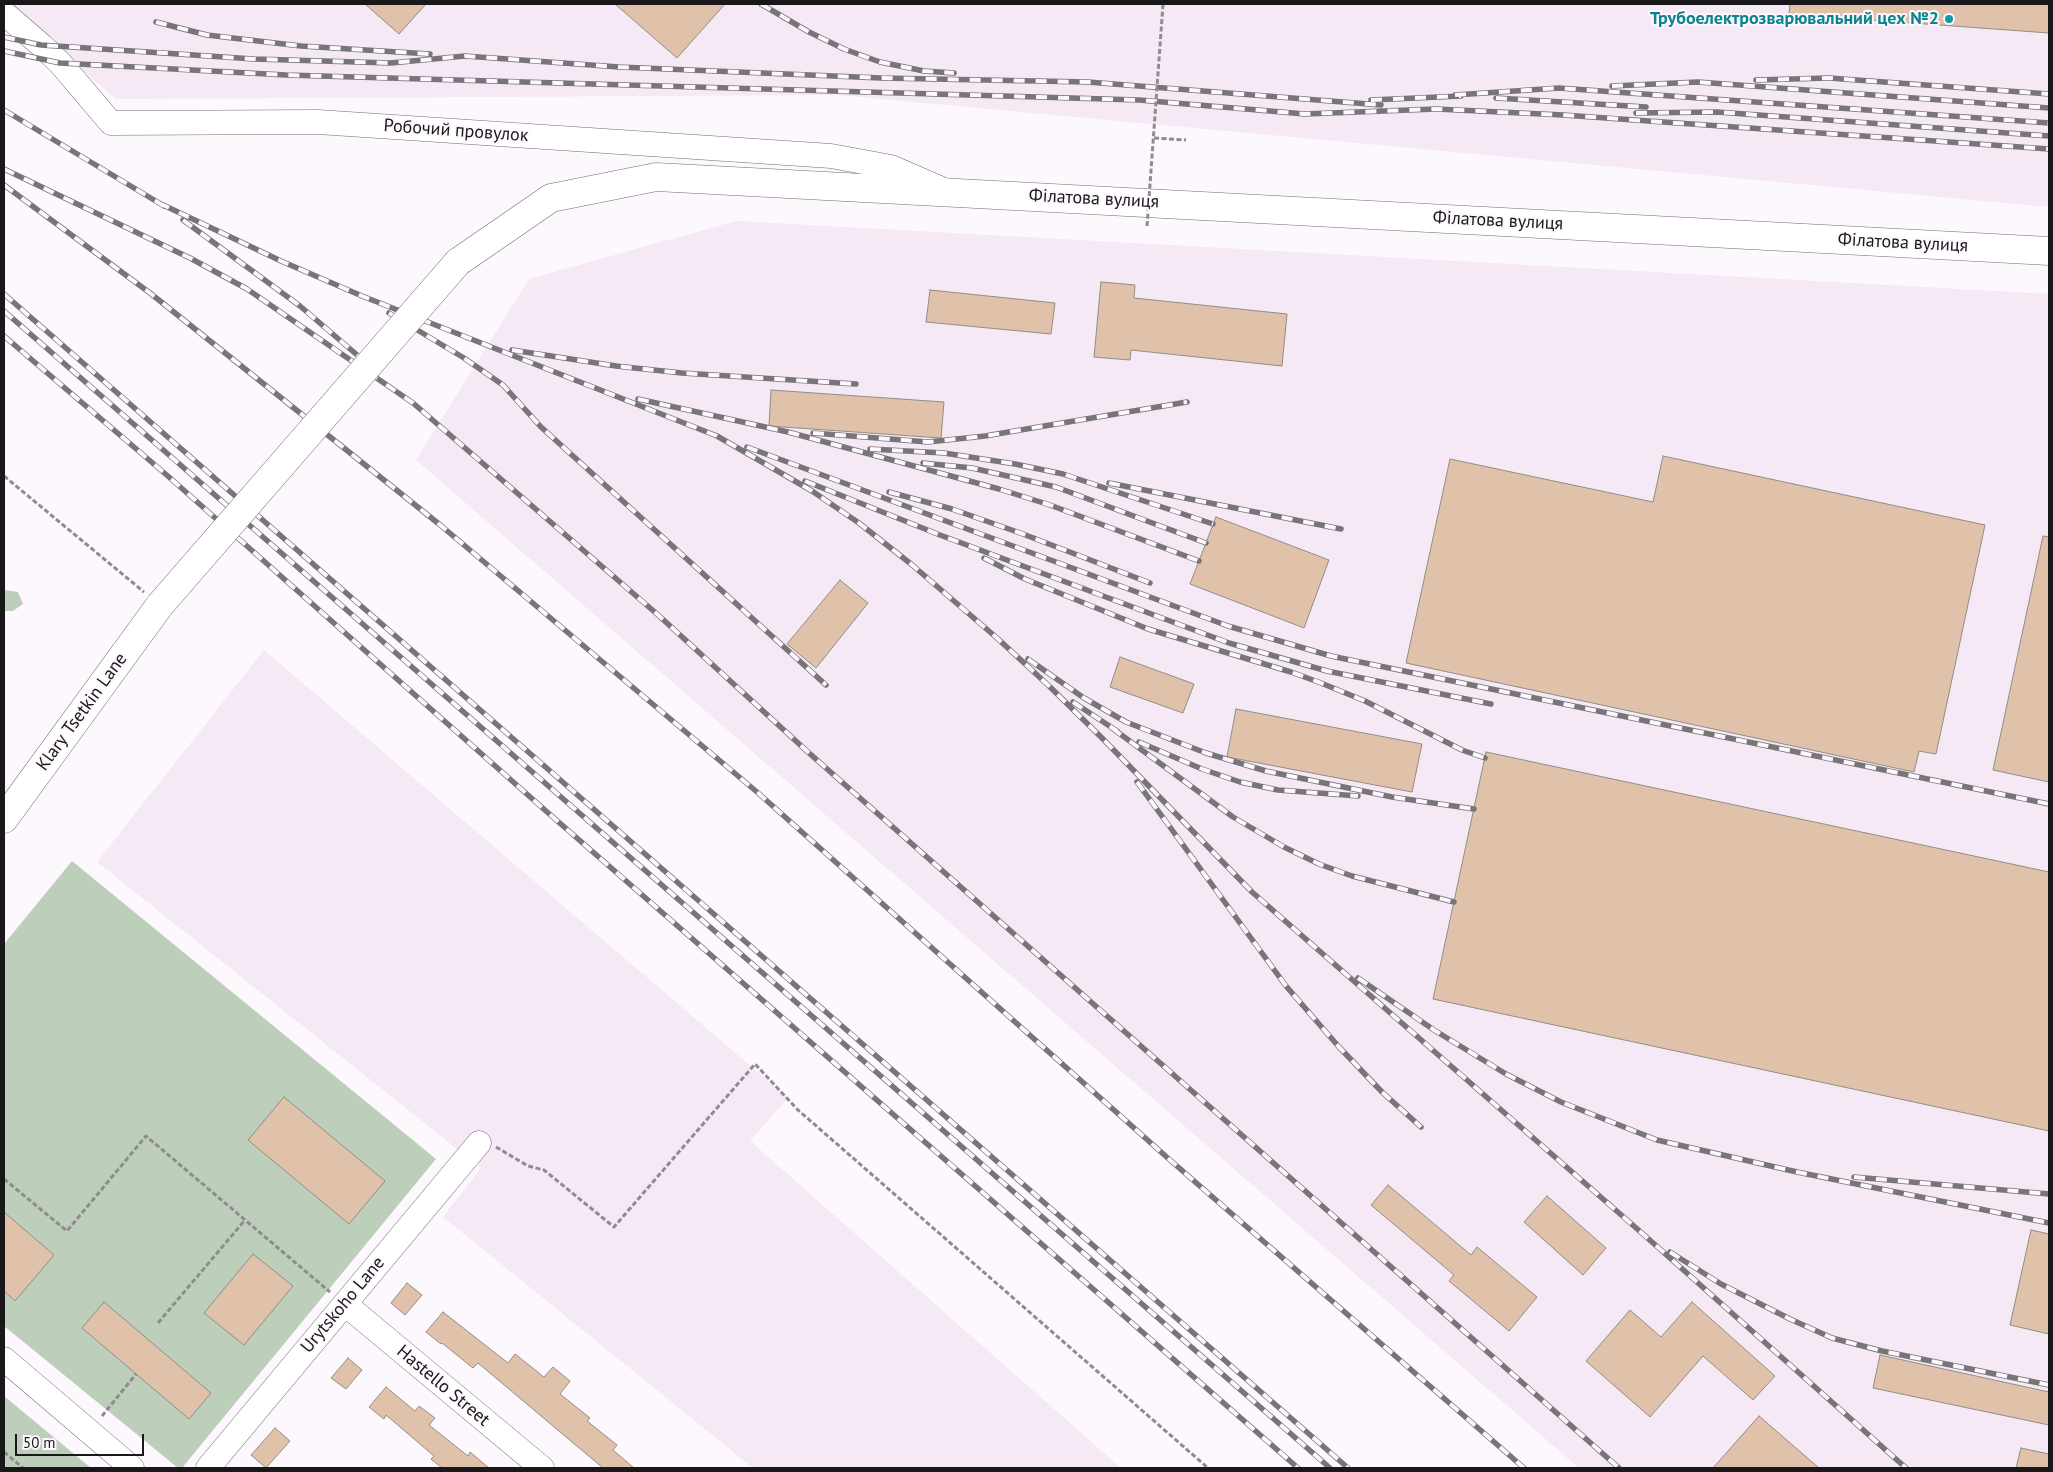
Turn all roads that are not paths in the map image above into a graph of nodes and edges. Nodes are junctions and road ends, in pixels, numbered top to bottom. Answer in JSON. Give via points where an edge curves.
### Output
{"nodes":[{"id":1,"x":4,"y":13,"type":"edge"},
{"id":2,"x":842,"y":158,"type":"junction"},
{"id":3,"x":832,"y":186,"type":"junction"},
{"id":4,"x":948,"y":191,"type":"junction"},
{"id":5,"x":2049,"y":251,"type":"edge"},
{"id":6,"x":458,"y":262,"type":"joint"},
{"id":7,"x":4,"y":819,"type":"edge"},
{"id":8,"x":479,"y":1143,"type":"road end"},
{"id":9,"x":345,"y":1304,"type":"junction"},
{"id":10,"x":4,"y":1359,"type":"edge"},
{"id":11,"x":132,"y":1468,"type":"edge"},
{"id":12,"x":208,"y":1468,"type":"edge"},
{"id":13,"x":542,"y":1468,"type":"edge"}],
"edges":[{"from":1,"to":2,"type":"street","name":"Робочий провулок","via":[[60,63],[111,122],[318,122]]},
{"from":2,"to":3,"type":"street","via":[[852,164],[855,172],[846,184]]},
{"from":2,"to":4,"type":"street","name":"Робочий провулок","via":[[891,167]]},
{"from":3,"to":4,"type":"main road","name":"Філатова вулиця"},
{"from":3,"to":6,"type":"main road","name":"Філатова вулиця","via":[[656,177],[551,198]]},
{"from":4,"to":5,"type":"main road","name":"Філатова вулиця"},
{"from":6,"to":7,"type":"main road","name":"Klary Tsetkin Lane","bridge":true,"via":[[160,605]]},
{"from":8,"to":9,"type":"street","name":"Urytskoho Lane"},
{"from":9,"to":12,"type":"street","name":"Urytskoho Lane"},
{"from":9,"to":13,"type":"street","name":"Hastello Street"},
{"from":10,"to":11,"type":"street"}]}
